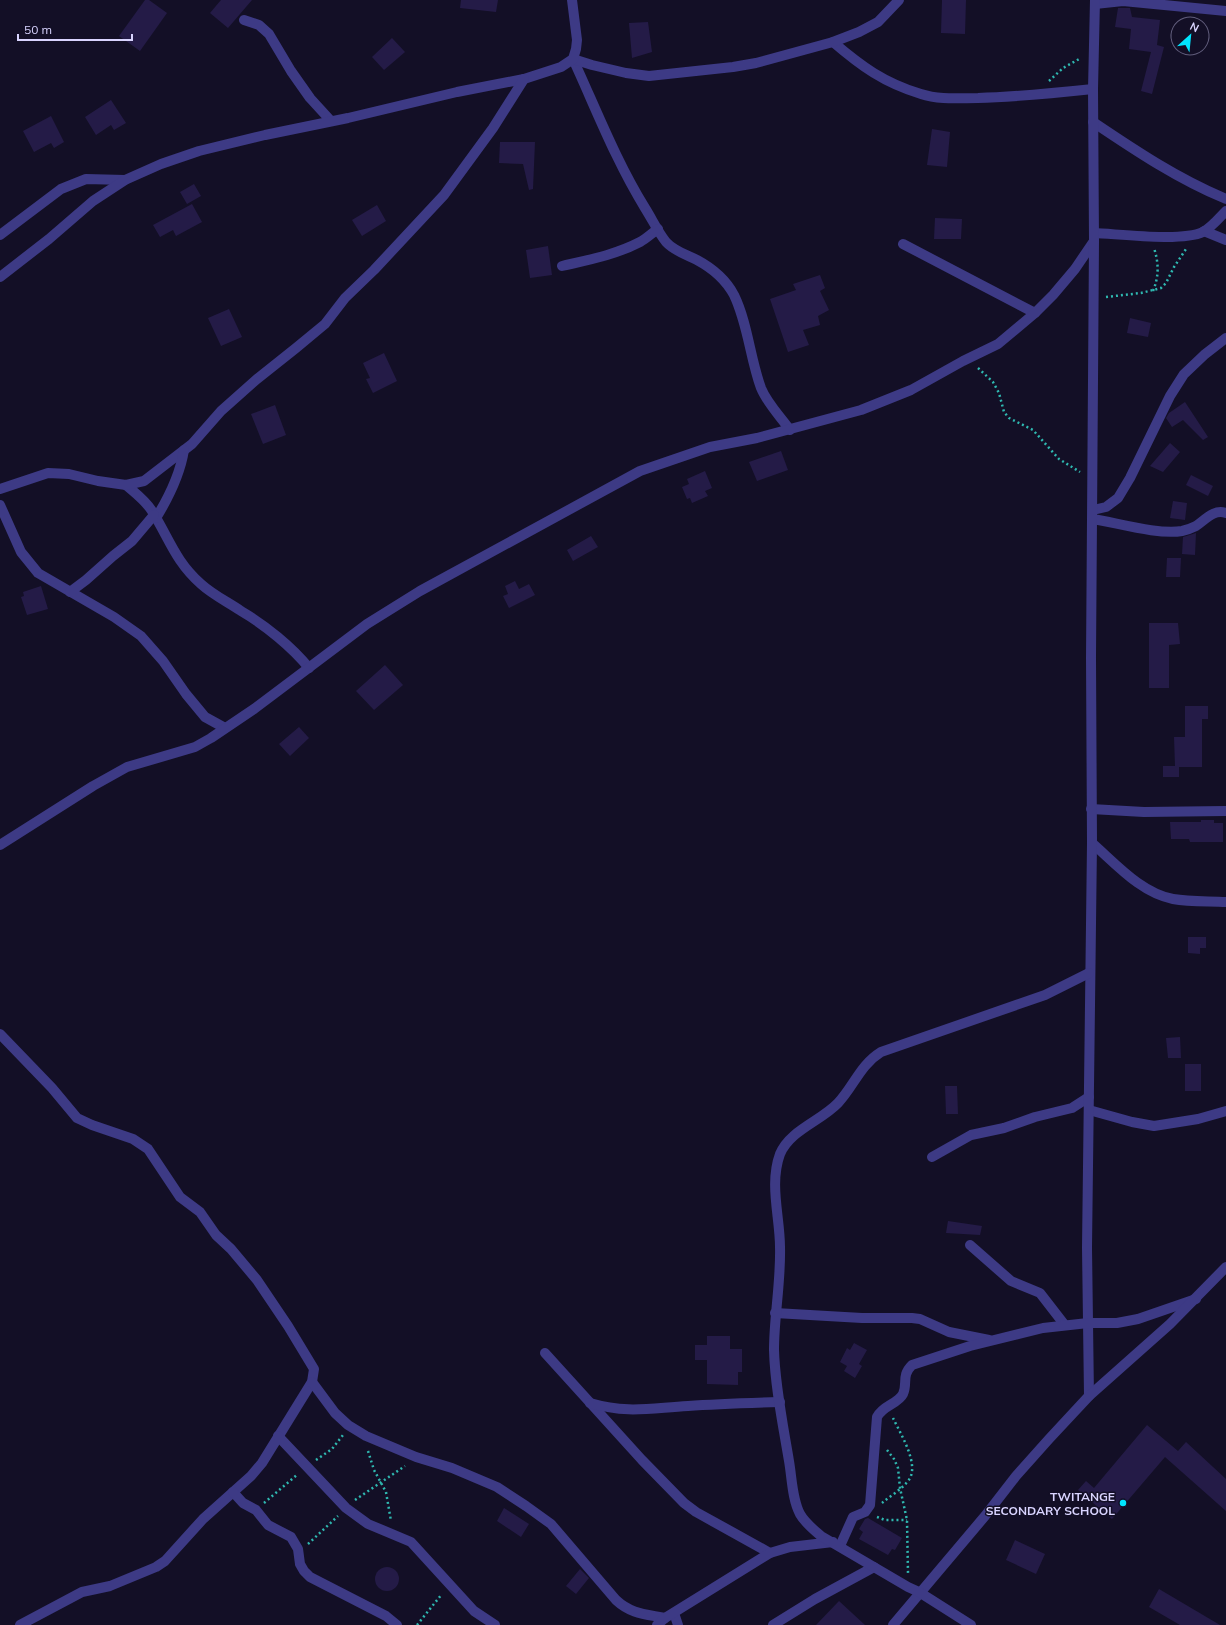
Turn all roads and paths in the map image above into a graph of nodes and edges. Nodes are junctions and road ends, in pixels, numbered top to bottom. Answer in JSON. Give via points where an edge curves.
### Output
{"nodes":[{"id":1,"x":572,"y":0,"type":"edge"},
{"id":2,"x":899,"y":0,"type":"edge"},
{"id":3,"x":1123,"y":1,"type":"edge"},
{"id":4,"x":1095,"y":2,"type":"edge"},
{"id":5,"x":1226,"y":11,"type":"edge"},
{"id":6,"x":244,"y":20,"type":"dead end"},
{"id":7,"x":833,"y":42,"type":"junction"},
{"id":8,"x":1094,"y":54,"type":"junction"},
{"id":9,"x":573,"y":59,"type":"junction"},
{"id":10,"x":524,"y":79,"type":"junction"},
{"id":11,"x":1093,"y":90,"type":"junction"},
{"id":12,"x":1035,"y":95,"type":"junction"},
{"id":13,"x":330,"y":121,"type":"junction"},
{"id":14,"x":1093,"y":122,"type":"junction"},
{"id":15,"x":125,"y":180,"type":"junction"},
{"id":16,"x":1226,"y":199,"type":"edge"},
{"id":17,"x":1226,"y":211,"type":"edge"},
{"id":18,"x":658,"y":229,"type":"junction"},
{"id":19,"x":1200,"y":233,"type":"junction"},
{"id":20,"x":0,"y":235,"type":"edge"},
{"id":21,"x":1146,"y":236,"type":"junction"},
{"id":22,"x":1094,"y":237,"type":"junction"},
{"id":23,"x":1226,"y":240,"type":"edge"},
{"id":24,"x":903,"y":244,"type":"dead end"},
{"id":25,"x":562,"y":266,"type":"dead end"},
{"id":26,"x":0,"y":277,"type":"edge"},
{"id":27,"x":1153,"y":291,"type":"junction"},
{"id":28,"x":1093,"y":298,"type":"junction"},
{"id":29,"x":1035,"y":313,"type":"junction"},
{"id":30,"x":1226,"y":338,"type":"edge"},
{"id":31,"x":963,"y":361,"type":"junction"},
{"id":32,"x":790,"y":430,"type":"junction"},
{"id":33,"x":184,"y":450,"type":"junction"},
{"id":34,"x":1093,"y":479,"type":"junction"},
{"id":35,"x":126,"y":485,"type":"junction"},
{"id":36,"x":0,"y":489,"type":"edge"},
{"id":37,"x":0,"y":505,"type":"edge"},
{"id":38,"x":1226,"y":513,"type":"edge"},
{"id":39,"x":1093,"y":514,"type":"junction"},
{"id":40,"x":155,"y":517,"type":"junction"},
{"id":41,"x":70,"y":592,"type":"junction"},
{"id":42,"x":309,"y":668,"type":"junction"},
{"id":43,"x":225,"y":728,"type":"junction"},
{"id":44,"x":1091,"y":809,"type":"junction"},
{"id":45,"x":1226,"y":811,"type":"edge"},
{"id":46,"x":1092,"y":843,"type":"junction"},
{"id":47,"x":0,"y":845,"type":"edge"},
{"id":48,"x":1226,"y":902,"type":"edge"},
{"id":49,"x":1089,"y":973,"type":"junction"},
{"id":50,"x":0,"y":1034,"type":"edge"},
{"id":51,"x":1089,"y":1097,"type":"junction"},
{"id":52,"x":1089,"y":1110,"type":"junction"},
{"id":53,"x":1226,"y":1111,"type":"edge"},
{"id":54,"x":932,"y":1157,"type":"dead end"},
{"id":55,"x":970,"y":1245,"type":"dead end"},
{"id":56,"x":1226,"y":1267,"type":"edge"},
{"id":57,"x":1196,"y":1299,"type":"junction"},
{"id":58,"x":775,"y":1313,"type":"junction"},
{"id":59,"x":1088,"y":1323,"type":"junction"},
{"id":60,"x":1064,"y":1324,"type":"junction"},
{"id":61,"x":992,"y":1340,"type":"junction"},
{"id":62,"x":545,"y":1353,"type":"dead end"},
{"id":63,"x":312,"y":1382,"type":"junction"},
{"id":64,"x":1089,"y":1396,"type":"junction"},
{"id":65,"x":780,"y":1402,"type":"junction"},
{"id":66,"x":590,"y":1403,"type":"junction"},
{"id":67,"x":887,"y":1406,"type":"junction"},
{"id":68,"x":348,"y":1425,"type":"junction"},
{"id":69,"x":876,"y":1435,"type":"junction"},
{"id":70,"x":278,"y":1436,"type":"junction"},
{"id":71,"x":366,"y":1436,"type":"junction"},
{"id":72,"x":416,"y":1457,"type":"junction"},
{"id":73,"x":307,"y":1467,"type":"junction"},
{"id":74,"x":381,"y":1482,"type":"junction"},
{"id":75,"x":900,"y":1488,"type":"junction"},
{"id":76,"x":233,"y":1492,"type":"junction"},
{"id":77,"x":346,"y":1508,"type":"junction"},
{"id":78,"x":256,"y":1510,"type":"junction"},
{"id":79,"x":867,"y":1512,"type":"junction"},
{"id":80,"x":907,"y":1520,"type":"junction"},
{"id":81,"x":400,"y":1536,"type":"junction"},
{"id":82,"x":836,"y":1544,"type":"junction"},
{"id":83,"x":299,"y":1552,"type":"junction"},
{"id":84,"x":770,"y":1552,"type":"junction"},
{"id":85,"x":874,"y":1567,"type":"junction"},
{"id":86,"x":449,"y":1583,"type":"junction"},
{"id":87,"x":908,"y":1587,"type":"junction"},
{"id":88,"x":919,"y":1592,"type":"junction"},
{"id":89,"x":674,"y":1613,"type":"junction"},
{"id":90,"x":665,"y":1618,"type":"junction"},
{"id":91,"x":20,"y":1625,"type":"edge"},
{"id":92,"x":397,"y":1625,"type":"edge"},
{"id":93,"x":417,"y":1625,"type":"edge"},
{"id":94,"x":495,"y":1625,"type":"edge"},
{"id":95,"x":657,"y":1625,"type":"edge"},
{"id":96,"x":678,"y":1625,"type":"edge"},
{"id":97,"x":773,"y":1625,"type":"edge"},
{"id":98,"x":893,"y":1625,"type":"edge"},
{"id":99,"x":970,"y":1625,"type":"edge"}],
"edges":[{"from":1,"to":9,"type":"street","via":[[577,40]]},
{"from":2,"to":7,"type":"street","via":[[878,22]]},
{"from":3,"to":4,"type":"street"},
{"from":3,"to":5,"type":"street"},
{"from":4,"to":8,"type":"street"},
{"from":6,"to":13,"type":"street","via":[[259,25],[269,34],[291,71]]},
{"from":7,"to":9,"type":"street","via":[[756,63],[649,76],[592,66]]},
{"from":7,"to":12,"type":"street","via":[[872,73],[922,94],[946,98]]},
{"from":8,"to":11,"type":"street"},
{"from":8,"to":12,"type":"path","via":[[1063,68]]},
{"from":9,"to":10,"type":"street","via":[[561,67]]},
{"from":9,"to":18,"type":"street","via":[[607,137],[631,185]]},
{"from":10,"to":13,"type":"street"},
{"from":10,"to":33,"type":"street","via":[[489,134],[438,201],[345,298],[325,324],[221,411]]},
{"from":11,"to":12,"type":"street"},
{"from":11,"to":14,"type":"street"},
{"from":13,"to":15,"type":"street","via":[[199,151]]},
{"from":14,"to":16,"type":"street","via":[[1161,166],[1194,185]]},
{"from":14,"to":22,"type":"street"},
{"from":15,"to":20,"type":"street","via":[[86,179],[61,189]]},
{"from":15,"to":26,"type":"street","via":[[93,201]]},
{"from":17,"to":19,"type":"street"},
{"from":18,"to":25,"type":"street","via":[[641,242],[589,260]]},
{"from":18,"to":32,"type":"street","via":[[667,242],[681,253],[698,260],[713,271],[734,295],[761,389]]},
{"from":19,"to":21,"type":"street"},
{"from":19,"to":23,"type":"street"},
{"from":19,"to":27,"type":"path","via":[[1174,266],[1166,283]]},
{"from":21,"to":22,"type":"street"},
{"from":21,"to":27,"type":"path","via":[[1158,264],[1158,275]]},
{"from":22,"to":28,"type":"street"},
{"from":22,"to":29,"type":"street","via":[[1075,269]]},
{"from":24,"to":29,"type":"street"},
{"from":27,"to":28,"type":"path","via":[[1128,296]]},
{"from":28,"to":34,"type":"street"},
{"from":29,"to":31,"type":"street","via":[[998,344]]},
{"from":30,"to":39,"type":"street","via":[[1184,374],[1118,498]]},
{"from":31,"to":32,"type":"street","via":[[911,390],[860,410]]},
{"from":31,"to":34,"type":"path","via":[[974,365],[993,382],[1004,412],[1009,418],[1033,430],[1059,460]]},
{"from":32,"to":42,"type":"street","via":[[710,447],[640,471],[420,591],[367,624]]},
{"from":33,"to":35,"type":"street","via":[[144,481]]},
{"from":33,"to":40,"type":"street","via":[[175,484]]},
{"from":34,"to":39,"type":"street"},
{"from":35,"to":36,"type":"street","via":[[69,474],[48,473]]},
{"from":35,"to":40,"type":"street","via":[[139,496]]},
{"from":37,"to":41,"type":"street","via":[[21,552],[38,574]]},
{"from":38,"to":39,"type":"street","via":[[1218,512],[1186,530],[1168,532]]},
{"from":39,"to":44,"type":"street"},
{"from":40,"to":41,"type":"street","via":[[132,541]]},
{"from":40,"to":42,"type":"street","via":[[180,561],[201,584],[265,627]]},
{"from":41,"to":43,"type":"street","via":[[141,636],[205,717]]},
{"from":42,"to":43,"type":"street"},
{"from":43,"to":47,"type":"street","via":[[195,747],[127,767]]},
{"from":44,"to":45,"type":"street","via":[[1144,812]]},
{"from":44,"to":46,"type":"street"},
{"from":46,"to":48,"type":"street","via":[[1127,874],[1156,893],[1173,899]]},
{"from":46,"to":49,"type":"street"},
{"from":49,"to":51,"type":"street"},
{"from":49,"to":58,"type":"street","via":[[1045,995],[880,1052],[865,1065],[838,1103],[786,1142],[780,1155],[776,1176],[780,1247]]},
{"from":50,"to":63,"type":"street","via":[[77,1118],[133,1139],[148,1149],[180,1197],[200,1212],[216,1235],[257,1280],[314,1369]]},
{"from":51,"to":52,"type":"street"},
{"from":51,"to":54,"type":"street","via":[[1072,1108],[971,1135]]},
{"from":52,"to":53,"type":"street","via":[[1154,1126],[1198,1119]]},
{"from":52,"to":59,"type":"street"},
{"from":55,"to":60,"type":"street","via":[[1011,1281],[1040,1293]]},
{"from":56,"to":57,"type":"street"},
{"from":57,"to":59,"type":"street","via":[[1138,1319],[1116,1323]]},
{"from":57,"to":64,"type":"street"},
{"from":58,"to":61,"type":"street","via":[[912,1318],[949,1332]]},
{"from":58,"to":65,"type":"street","via":[[774,1352]]},
{"from":59,"to":60,"type":"street"},
{"from":59,"to":64,"type":"street"},
{"from":60,"to":61,"type":"street"},
{"from":61,"to":67,"type":"street","via":[[912,1365],[906,1372],[904,1393]]},
{"from":62,"to":66,"type":"street"},
{"from":63,"to":68,"type":"street"},
{"from":63,"to":70,"type":"street"},
{"from":64,"to":88,"type":"street","via":[[1016,1476]]},
{"from":65,"to":66,"type":"street","via":[[681,1406],[646,1411],[621,1410]]},
{"from":65,"to":82,"type":"street","via":[[800,1515],[811,1528]]},
{"from":66,"to":84,"type":"street","via":[[684,1503]]},
{"from":67,"to":69,"type":"street","via":[[877,1417]]},
{"from":67,"to":75,"type":"path","via":[[905,1442],[913,1469],[909,1480]]},
{"from":68,"to":71,"type":"street"},
{"from":68,"to":73,"type":"path","via":[[335,1446]]},
{"from":69,"to":75,"type":"path","via":[[897,1463]]},
{"from":69,"to":79,"type":"street","via":[[870,1504]]},
{"from":70,"to":73,"type":"street"},
{"from":70,"to":76,"type":"street","via":[[262,1464]]},
{"from":71,"to":72,"type":"street"},
{"from":71,"to":74,"type":"path","via":[[370,1460]]},
{"from":72,"to":74,"type":"path"},
{"from":72,"to":90,"type":"street","via":[[452,1468],[490,1484],[526,1506],[551,1524],[624,1608]]},
{"from":73,"to":77,"type":"street"},
{"from":73,"to":78,"type":"path"},
{"from":74,"to":77,"type":"path"},
{"from":74,"to":81,"type":"path","via":[[386,1492],[390,1519]]},
{"from":75,"to":79,"type":"path"},
{"from":75,"to":80,"type":"path"},
{"from":76,"to":78,"type":"street","via":[[243,1503]]},
{"from":76,"to":91,"type":"street","via":[[156,1567],[110,1586],[82,1592]]},
{"from":77,"to":81,"type":"street","via":[[368,1524]]},
{"from":77,"to":83,"type":"path"},
{"from":78,"to":83,"type":"street","via":[[272,1527],[291,1537]]},
{"from":79,"to":80,"type":"path","via":[[885,1520]]},
{"from":79,"to":82,"type":"street","via":[[853,1517]]},
{"from":80,"to":87,"type":"path"},
{"from":81,"to":86,"type":"street","via":[[416,1547]]},
{"from":82,"to":84,"type":"street","via":[[790,1547]]},
{"from":82,"to":85,"type":"street"},
{"from":83,"to":92,"type":"street","via":[[300,1564],[310,1577],[386,1616]]},
{"from":84,"to":89,"type":"street"},
{"from":85,"to":87,"type":"street"},
{"from":85,"to":97,"type":"street"},
{"from":86,"to":93,"type":"path"},
{"from":86,"to":94,"type":"street","via":[[474,1611]]},
{"from":87,"to":88,"type":"street"},
{"from":88,"to":98,"type":"street"},
{"from":88,"to":99,"type":"street"},
{"from":89,"to":90,"type":"street"},
{"from":89,"to":96,"type":"street"},
{"from":90,"to":95,"type":"street"}]}
